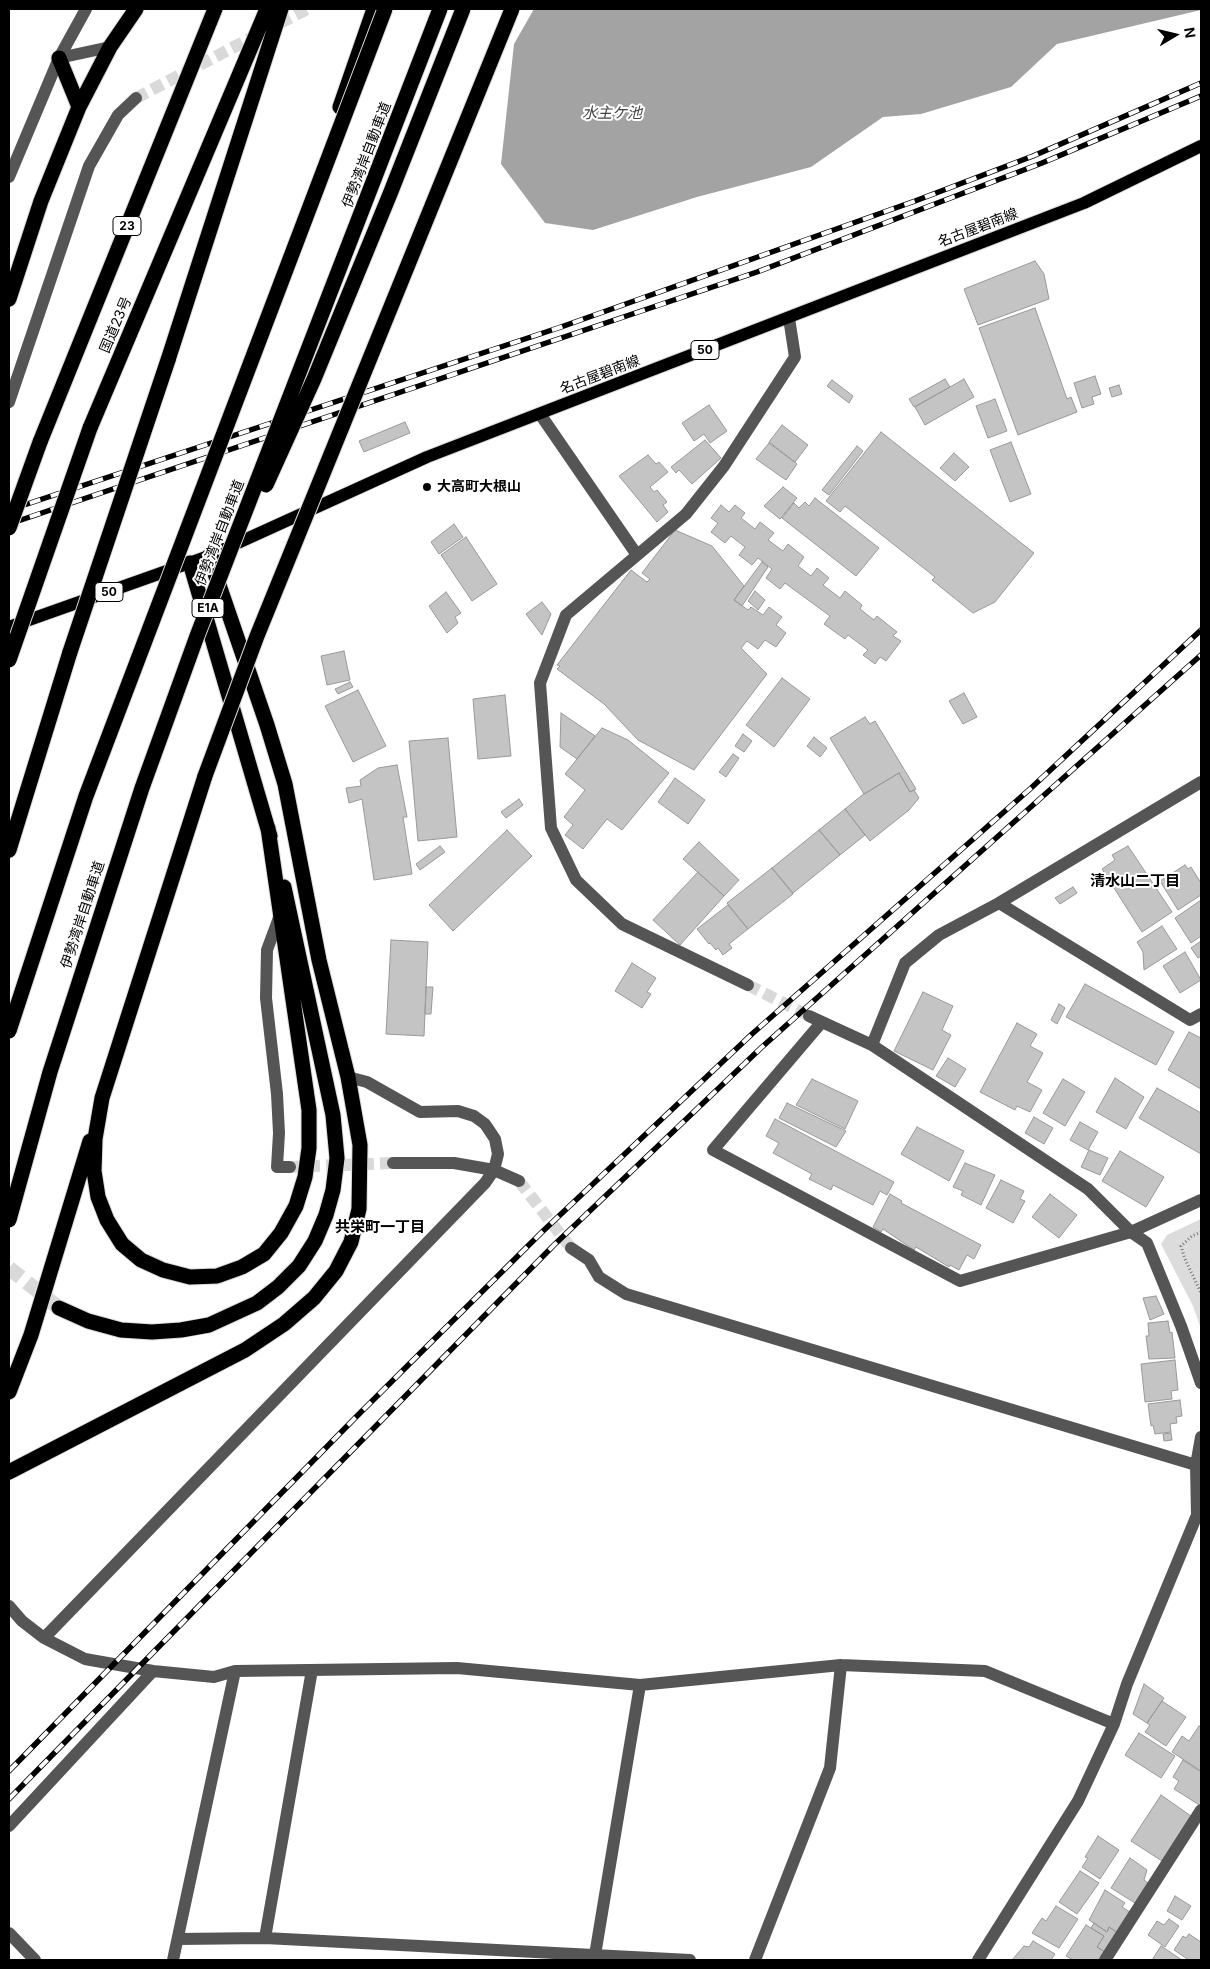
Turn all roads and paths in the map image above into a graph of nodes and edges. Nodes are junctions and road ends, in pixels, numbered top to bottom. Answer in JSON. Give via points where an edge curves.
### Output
{"nodes":[{"id":1,"x":86,"y":9,"type":"edge"},
{"id":2,"x":136,"y":9,"type":"edge"},
{"id":3,"x":214,"y":9,"type":"edge"},
{"id":4,"x":266,"y":9,"type":"edge"},
{"id":5,"x":282,"y":9,"type":"edge"},
{"id":6,"x":374,"y":9,"type":"edge"},
{"id":7,"x":384,"y":9,"type":"edge"},
{"id":8,"x":440,"y":9,"type":"edge"},
{"id":9,"x":463,"y":9,"type":"edge"},
{"id":10,"x":512,"y":9,"type":"edge"},
{"id":11,"x":110,"y":46,"type":"junction"},
{"id":12,"x":59,"y":58,"type":"junction"},
{"id":13,"x":136,"y":98,"type":"tunnel mouth"},
{"id":14,"x":78,"y":107,"type":"junction"},
{"id":15,"x":1201,"y":146,"type":"edge"},
{"id":16,"x":9,"y":177,"type":"edge"},
{"id":17,"x":276,"y":298,"type":"junction"},
{"id":18,"x":9,"y":299,"type":"edge"},
{"id":19,"x":789,"y":318,"type":"junction"},
{"id":20,"x":9,"y":402,"type":"edge"},
{"id":21,"x":540,"y":414,"type":"junction"},
{"id":22,"x":9,"y":528,"type":"edge"},
{"id":23,"x":637,"y":555,"type":"junction"},
{"id":24,"x":209,"y":556,"type":"junction"},
{"id":25,"x":190,"y":563,"type":"junction"},
{"id":26,"x":9,"y":627,"type":"edge"},
{"id":27,"x":197,"y":636,"type":"junction"},
{"id":28,"x":9,"y":660,"type":"edge"},
{"id":29,"x":1201,"y":782,"type":"edge"},
{"id":30,"x":268,"y":828,"type":"junction"},
{"id":31,"x":9,"y":850,"type":"edge"},
{"id":32,"x":999,"y":902,"type":"junction"},
{"id":33,"x":280,"y":915,"type":"junction"},
{"id":34,"x":748,"y":984,"type":"tunnel mouth"},
{"id":35,"x":1201,"y":1014,"type":"edge"},
{"id":36,"x":809,"y":1016,"type":"tunnel mouth"},
{"id":37,"x":821,"y":1023,"type":"junction"},
{"id":38,"x":9,"y":1031,"type":"edge"},
{"id":39,"x":872,"y":1045,"type":"junction"},
{"id":40,"x":348,"y":1077,"type":"junction"},
{"id":41,"x":102,"y":1098,"type":"junction"},
{"id":42,"x":393,"y":1163,"type":"tunnel mouth"},
{"id":43,"x":290,"y":1167,"type":"tunnel mouth"},
{"id":44,"x":494,"y":1170,"type":"junction"},
{"id":45,"x":518,"y":1181,"type":"tunnel mouth"},
{"id":46,"x":1201,"y":1200,"type":"edge"},
{"id":47,"x":9,"y":1220,"type":"edge"},
{"id":48,"x":1131,"y":1232,"type":"junction"},
{"id":49,"x":1201,"y":1232,"type":"edge"},
{"id":50,"x":571,"y":1248,"type":"tunnel mouth"},
{"id":51,"x":1201,"y":1293,"type":"edge"},
{"id":52,"x":59,"y":1308,"type":"tunnel mouth"},
{"id":53,"x":1201,"y":1384,"type":"edge"},
{"id":54,"x":9,"y":1392,"type":"edge"},
{"id":55,"x":1201,"y":1437,"type":"edge"},
{"id":56,"x":1196,"y":1464,"type":"junction"},
{"id":57,"x":9,"y":1472,"type":"edge"},
{"id":58,"x":1199,"y":1516,"type":"edge"},
{"id":59,"x":9,"y":1606,"type":"edge"},
{"id":60,"x":44,"y":1638,"type":"junction"},
{"id":61,"x":841,"y":1665,"type":"junction"},
{"id":62,"x":312,"y":1670,"type":"junction"},
{"id":63,"x":153,"y":1671,"type":"junction"},
{"id":64,"x":235,"y":1671,"type":"junction"},
{"id":65,"x":640,"y":1685,"type":"junction"},
{"id":66,"x":1114,"y":1724,"type":"junction"},
{"id":67,"x":1201,"y":1810,"type":"edge"},
{"id":68,"x":9,"y":1826,"type":"edge"},
{"id":69,"x":9,"y":1933,"type":"edge"},
{"id":70,"x":266,"y":1938,"type":"junction"},
{"id":71,"x":178,"y":1939,"type":"junction"},
{"id":72,"x":594,"y":1955,"type":"junction"},
{"id":73,"x":35,"y":1960,"type":"edge"},
{"id":74,"x":172,"y":1960,"type":"edge"},
{"id":75,"x":690,"y":1960,"type":"edge"},
{"id":76,"x":756,"y":1960,"type":"edge"},
{"id":77,"x":978,"y":1960,"type":"edge"},
{"id":78,"x":1106,"y":1960,"type":"edge"}],
"edges":[{"from":1,"to":12,"type":"street"},
{"from":2,"to":11,"type":"highway"},
{"from":3,"to":22,"type":"highway","name":"国道23号","number":"23","bridge":true,"via":[[40,442]]},
{"from":4,"to":28,"type":"highway","name":"国道23号","bridge":true,"via":[[90,428]]},
{"from":5,"to":31,"type":"highway","bridge":true,"via":[[70,652]]},
{"from":6,"to":17,"type":"highway","bridge":true},
{"from":7,"to":17,"type":"highway","bridge":true},
{"from":8,"to":27,"type":"highway","name":"伊勢湾岸自動車道","number":"E1A","bridge":true},
{"from":9,"to":27,"type":"highway","bridge":true,"via":[[314,379]]},
{"from":10,"to":41,"type":"highway","bridge":true,"via":[[257,636],[205,776]]},
{"from":11,"to":12,"type":"street"},
{"from":11,"to":14,"type":"highway"},
{"from":12,"to":14,"type":"highway"},
{"from":12,"to":16,"type":"street"},
{"from":13,"to":20,"type":"street","via":[[118,115],[88,166]]},
{"from":14,"to":18,"type":"highway","via":[[41,201]]},
{"from":15,"to":19,"type":"main road","name":"名古屋碧南線","number":"50","via":[[1084,202]]},
{"from":17,"to":38,"type":"highway","bridge":true,"via":[[86,796]]},
{"from":19,"to":21,"type":"main road","name":"名古屋碧南線","number":"50"},
{"from":19,"to":23,"type":"street","via":[[795,357],[724,466],[686,514]]},
{"from":21,"to":23,"type":"street"},
{"from":21,"to":24,"type":"main road","name":"名古屋碧南線","number":"50","via":[[427,458]]},
{"from":23,"to":34,"type":"street","via":[[566,615],[540,684],[551,828],[576,880],[622,924]]},
{"from":24,"to":25,"type":"main road","name":"名古屋碧南線","number":"50"},
{"from":24,"to":40,"type":"highway","via":[[284,784],[319,960]]},
{"from":25,"to":26,"type":"main road","name":"名古屋碧南線","number":"50"},
{"from":25,"to":30,"type":"highway"},
{"from":27,"to":47,"type":"highway","name":"伊勢湾岸自動車道","number":"E1A","bridge":true,"via":[[98,920],[50,1072]]},
{"from":29,"to":32,"type":"street"},
{"from":30,"to":33,"type":"highway"},
{"from":30,"to":52,"type":"highway","via":[[291,913],[333,1115],[337,1158],[333,1190],[315,1241],[278,1287],[257,1303],[210,1325],[152,1332],[121,1330],[88,1321]]},
{"from":32,"to":35,"type":"street","via":[[1190,1020]]},
{"from":32,"to":39,"type":"street","via":[[939,935],[905,963]]},
{"from":33,"to":41,"type":"highway","via":[[309,1110],[309,1148],[305,1178],[296,1206],[281,1234],[264,1254],[217,1276],[190,1276],[163,1270],[141,1260],[122,1244],[98,1197],[94,1171],[95,1138]]},
{"from":33,"to":43,"type":"street","via":[[267,950],[266,998],[277,1094],[277,1168]]},
{"from":36,"to":37,"type":"street"},
{"from":37,"to":39,"type":"street"},
{"from":37,"to":48,"type":"street","via":[[713,1150],[960,1281]]},
{"from":39,"to":48,"type":"street","via":[[1088,1189]]},
{"from":40,"to":44,"type":"street","via":[[367,1082],[420,1112],[458,1111],[474,1116],[485,1124],[495,1139],[498,1154]]},
{"from":40,"to":57,"type":"highway","via":[[360,1145],[359,1209],[351,1242],[336,1271],[314,1298],[284,1324],[245,1350]]},
{"from":41,"to":54,"type":"highway","via":[[31,1335]]},
{"from":42,"to":44,"type":"street","via":[[454,1163]]},
{"from":44,"to":45,"type":"street"},
{"from":44,"to":60,"type":"street","via":[[485,1183]]},
{"from":46,"to":48,"type":"street"},
{"from":48,"to":53,"type":"street","via":[[1147,1243]]},
{"from":49,"to":51,"type":"path","via":[[1182,1246]]},
{"from":50,"to":56,"type":"street","via":[[589,1260],[599,1277],[626,1294]]},
{"from":55,"to":56,"type":"street"},
{"from":56,"to":58,"type":"street"},
{"from":58,"to":66,"type":"street","via":[[1127,1684]]},
{"from":59,"to":60,"type":"street"},
{"from":60,"to":63,"type":"street","via":[[85,1659]]},
{"from":61,"to":65,"type":"street"},
{"from":61,"to":66,"type":"street","via":[[986,1671]]},
{"from":61,"to":76,"type":"street","via":[[830,1768]]},
{"from":62,"to":64,"type":"street"},
{"from":62,"to":65,"type":"street","via":[[457,1668]]},
{"from":62,"to":70,"type":"street"},
{"from":63,"to":64,"type":"street","via":[[214,1677]]},
{"from":63,"to":68,"type":"street"},
{"from":64,"to":71,"type":"street"},
{"from":65,"to":72,"type":"street"},
{"from":66,"to":77,"type":"street","via":[[1078,1801]]},
{"from":67,"to":78,"type":"street"},
{"from":69,"to":73,"type":"street"},
{"from":70,"to":71,"type":"street"},
{"from":70,"to":72,"type":"street"},
{"from":71,"to":74,"type":"street"},
{"from":72,"to":75,"type":"street"}]}
